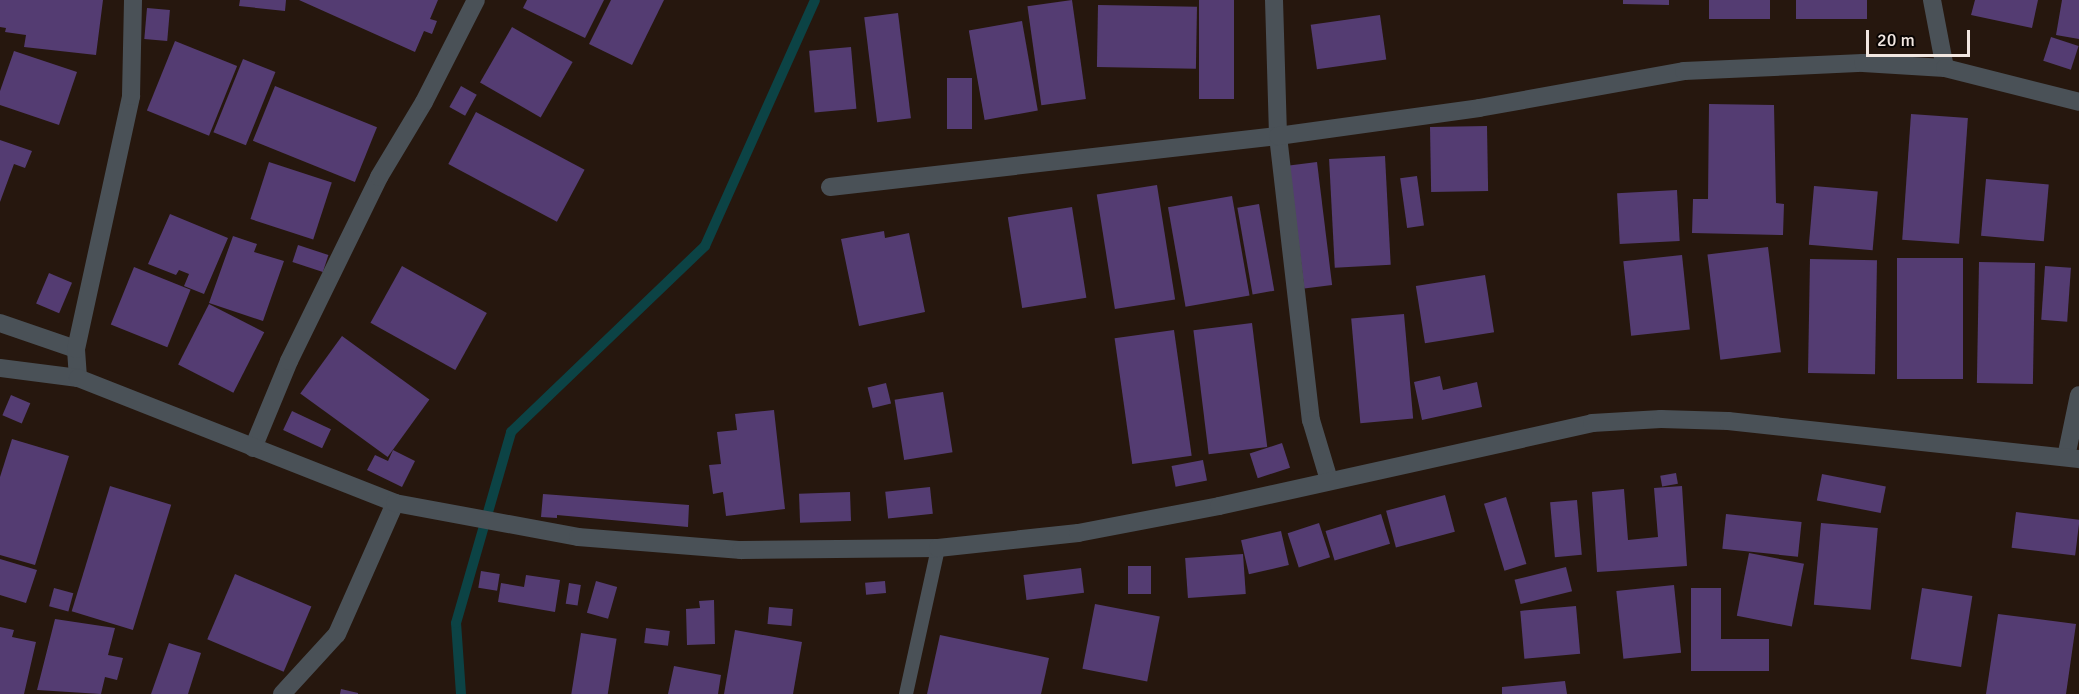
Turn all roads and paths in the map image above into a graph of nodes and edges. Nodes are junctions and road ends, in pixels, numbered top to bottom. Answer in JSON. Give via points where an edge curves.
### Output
{"nodes":[{"id":1,"x":133,"y":0,"type":"edge"},
{"id":2,"x":476,"y":0,"type":"edge"},
{"id":3,"x":1274,"y":0,"type":"edge"},
{"id":4,"x":1932,"y":0,"type":"edge"},
{"id":5,"x":1945,"y":68,"type":"junction"},
{"id":6,"x":2079,"y":102,"type":"edge"},
{"id":7,"x":1278,"y":136,"type":"junction"},
{"id":8,"x":830,"y":187,"type":"dead end"},
{"id":9,"x":0,"y":323,"type":"edge"},
{"id":10,"x":76,"y":349,"type":"junction"},
{"id":11,"x":0,"y":368,"type":"edge"},
{"id":12,"x":78,"y":378,"type":"junction"},
{"id":13,"x":2079,"y":395,"type":"edge"},
{"id":14,"x":252,"y":448,"type":"junction"},
{"id":15,"x":2072,"y":458,"type":"edge"},
{"id":16,"x":1329,"y":480,"type":"junction"},
{"id":17,"x":395,"y":503,"type":"junction"},
{"id":18,"x":938,"y":548,"type":"junction"},
{"id":19,"x":282,"y":694,"type":"edge"},
{"id":20,"x":906,"y":694,"type":"edge"}],
"edges":[{"from":1,"to":10,"type":"street","via":[[131,96]]},
{"from":2,"to":14,"type":"street","via":[[424,102],[379,177],[289,361]]},
{"from":3,"to":7,"type":"street"},
{"from":4,"to":5,"type":"street"},
{"from":5,"to":6,"type":"street"},
{"from":5,"to":7,"type":"street","via":[[1863,63],[1684,71],[1479,108]]},
{"from":7,"to":8,"type":"street"},
{"from":7,"to":16,"type":"street","via":[[1311,420]]},
{"from":9,"to":10,"type":"street"},
{"from":10,"to":12,"type":"street"},
{"from":11,"to":12,"type":"street"},
{"from":12,"to":14,"type":"street"},
{"from":13,"to":15,"type":"street"},
{"from":14,"to":17,"type":"street"},
{"from":15,"to":16,"type":"street","via":[[1728,421],[1661,419],[1592,423]]},
{"from":16,"to":18,"type":"street","via":[[1078,533]]},
{"from":17,"to":18,"type":"street","via":[[590,538],[741,550]]},
{"from":17,"to":19,"type":"street","via":[[337,634]]},
{"from":18,"to":20,"type":"lane"}]}
